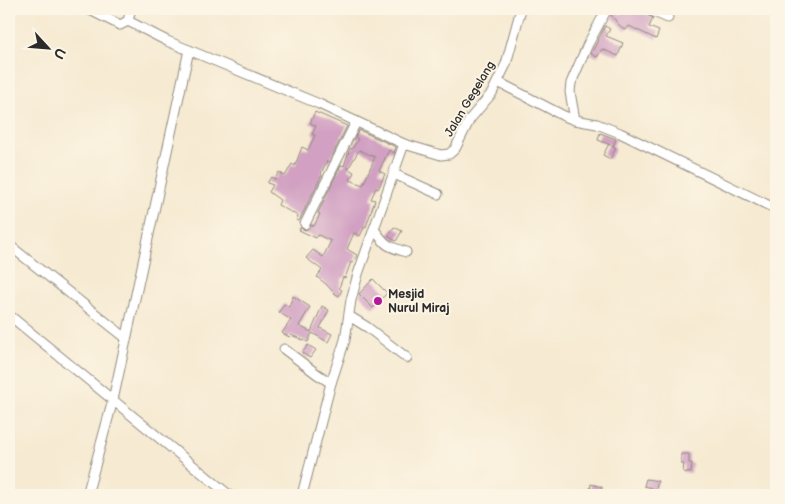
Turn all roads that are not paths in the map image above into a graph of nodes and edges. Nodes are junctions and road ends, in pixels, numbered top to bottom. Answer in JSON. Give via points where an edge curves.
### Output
{"nodes":[{"id":1,"x":88,"y":9,"type":"edge"},
{"id":2,"x":130,"y":9,"type":"edge"},
{"id":3,"x":521,"y":9,"type":"edge"},
{"id":4,"x":607,"y":9,"type":"edge"},
{"id":5,"x":647,"y":9,"type":"edge"},
{"id":6,"x":668,"y":18,"type":"dead end"},
{"id":7,"x":128,"y":21,"type":"junction"},
{"id":8,"x":189,"y":50,"type":"junction"},
{"id":9,"x":498,"y":82,"type":"junction"},
{"id":10,"x":575,"y":120,"type":"junction"},
{"id":11,"x":356,"y":122,"type":"junction"},
{"id":12,"x":404,"y":144,"type":"junction"},
{"id":13,"x":394,"y":174,"type":"junction"},
{"id":14,"x":438,"y":194,"type":"dead end"},
{"id":15,"x":776,"y":209,"type":"edge"},
{"id":16,"x":305,"y":224,"type":"dead end"},
{"id":17,"x":374,"y":230,"type":"junction"},
{"id":18,"x":9,"y":245,"type":"edge"},
{"id":19,"x":406,"y":252,"type":"dead end"},
{"id":20,"x":9,"y":315,"type":"edge"},
{"id":21,"x":349,"y":316,"type":"junction"},
{"id":22,"x":126,"y":338,"type":"junction"},
{"id":23,"x":284,"y":349,"type":"dead end"},
{"id":24,"x":407,"y":358,"type":"dead end"},
{"id":25,"x":332,"y":382,"type":"junction"},
{"id":26,"x":113,"y":400,"type":"junction"},
{"id":27,"x":87,"y":495,"type":"edge"},
{"id":28,"x":229,"y":495,"type":"edge"},
{"id":29,"x":302,"y":495,"type":"edge"}],
"edges":[{"from":1,"to":7,"type":"street","name":"Jalan Gegelang","via":[[120,25]]},
{"from":2,"to":7,"type":"street"},
{"from":3,"to":9,"type":"street","name":"Jalan Gegelang","via":[[508,59]]},
{"from":4,"to":10,"type":"street","via":[[571,83]]},
{"from":5,"to":6,"type":"street"},
{"from":7,"to":8,"type":"street","name":"Jalan Gegelang"},
{"from":8,"to":11,"type":"street","name":"Jalan Gegelang"},
{"from":8,"to":22,"type":"street"},
{"from":9,"to":10,"type":"street"},
{"from":9,"to":12,"type":"street","name":"Jalan Gegelang","via":[[470,119],[452,153],[441,155]]},
{"from":10,"to":15,"type":"street","via":[[620,132]]},
{"from":11,"to":12,"type":"street","name":"Jalan Gegelang"},
{"from":11,"to":16,"type":"street"},
{"from":12,"to":13,"type":"street"},
{"from":13,"to":14,"type":"street"},
{"from":13,"to":17,"type":"street"},
{"from":17,"to":19,"type":"street","via":[[387,246]]},
{"from":17,"to":21,"type":"street","via":[[358,274]]},
{"from":18,"to":22,"type":"street"},
{"from":20,"to":26,"type":"street"},
{"from":21,"to":24,"type":"street"},
{"from":21,"to":25,"type":"street"},
{"from":22,"to":26,"type":"street"},
{"from":23,"to":25,"type":"street"},
{"from":25,"to":29,"type":"street"},
{"from":26,"to":27,"type":"street"},
{"from":26,"to":28,"type":"street"}]}
